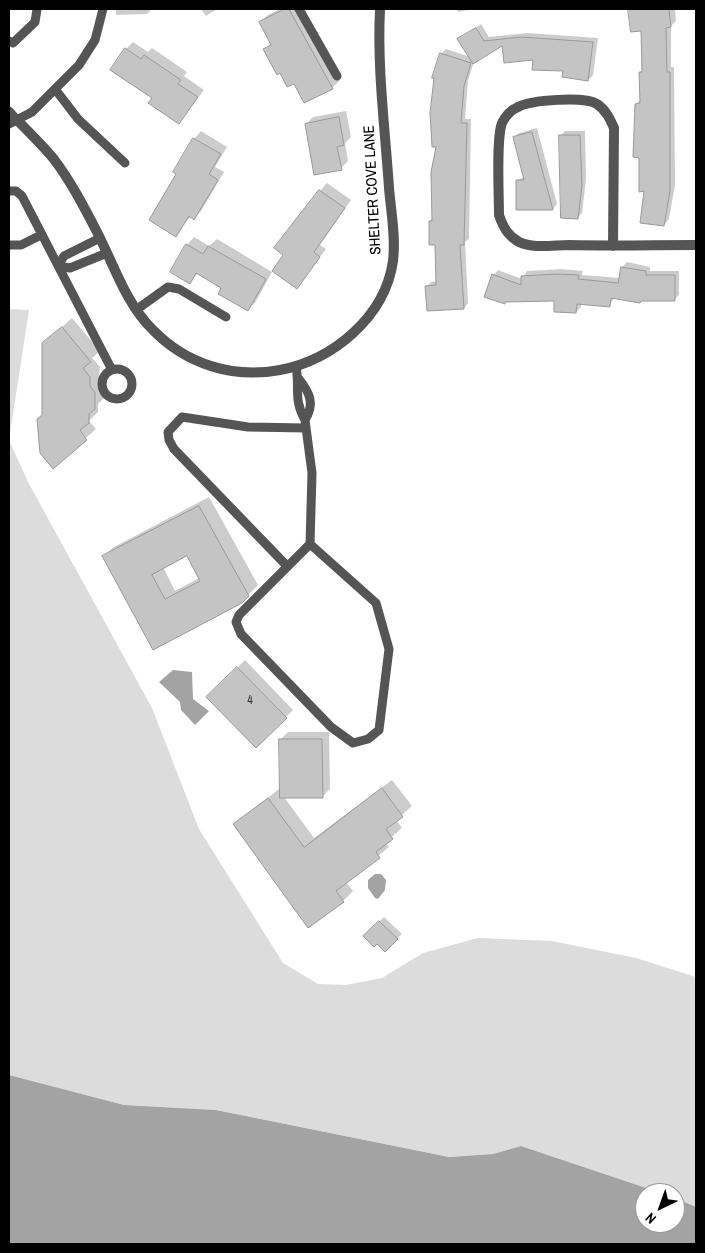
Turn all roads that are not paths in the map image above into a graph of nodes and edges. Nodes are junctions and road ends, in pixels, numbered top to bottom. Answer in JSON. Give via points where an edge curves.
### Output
{"nodes":[{"id":1,"x":37,"y":9,"type":"edge"},
{"id":2,"x":103,"y":9,"type":"edge"},
{"id":3,"x":299,"y":9,"type":"edge"},
{"id":4,"x":380,"y":9,"type":"edge"},
{"id":5,"x":9,"y":41,"type":"edge"},
{"id":6,"x":337,"y":76,"type":"dead end"},
{"id":7,"x":55,"y":89,"type":"junction"},
{"id":8,"x":9,"y":111,"type":"edge"},
{"id":9,"x":13,"y":122,"type":"edge"},
{"id":10,"x":125,"y":163,"type":"dead end"},
{"id":11,"x":9,"y":191,"type":"edge"},
{"id":12,"x":41,"y":235,"type":"junction"},
{"id":13,"x":100,"y":238,"type":"junction"},
{"id":14,"x":9,"y":245,"type":"edge"},
{"id":15,"x":613,"y":246,"type":"junction"},
{"id":16,"x":696,"y":246,"type":"edge"},
{"id":17,"x":107,"y":253,"type":"junction"},
{"id":18,"x":58,"y":266,"type":"junction"},
{"id":19,"x":136,"y":310,"type":"junction"},
{"id":20,"x":226,"y":318,"type":"dead end"},
{"id":21,"x":296,"y":366,"type":"junction"},
{"id":22,"x":112,"y":370,"type":"dead end"},
{"id":23,"x":299,"y":379,"type":"junction"},
{"id":24,"x":306,"y":424,"type":"junction"},
{"id":25,"x":310,"y":544,"type":"junction"},
{"id":26,"x":287,"y":566,"type":"junction"}],
"edges":[{"from":1,"to":5,"type":"lane","via":[[34,22],[13,42]]},
{"from":2,"to":7,"type":"lane","via":[[95,40],[79,65]]},
{"from":3,"to":6,"type":"lane"},
{"from":4,"to":21,"type":"street","name":"SHELTER COVE LANE","via":[[381,82],[393,241],[390,273],[370,314],[344,342]]},
{"from":7,"to":9,"type":"lane","via":[[32,112]]},
{"from":7,"to":10,"type":"lane","via":[[78,119]]},
{"from":8,"to":9,"type":"lane"},
{"from":9,"to":13,"type":"street","name":"SHELTER COVE LANE","via":[[53,158]]},
{"from":11,"to":12,"type":"lane","via":[[16,191],[22,196]]},
{"from":12,"to":14,"type":"lane","via":[[21,245]]},
{"from":12,"to":18,"type":"lane"},
{"from":13,"to":17,"type":"street","name":"SHELTER COVE LANE"},
{"from":13,"to":18,"type":"lane","via":[[64,256]]},
{"from":15,"to":15,"type":"street","via":[[532,246],[518,242],[502,227],[499,215],[500,130],[516,107],[528,103],[585,100],[599,105],[609,115],[614,128]]},
{"from":15,"to":16,"type":"street"},
{"from":17,"to":18,"type":"lane","via":[[70,268]]},
{"from":17,"to":19,"type":"street","name":"SHELTER COVE LANE"},
{"from":18,"to":22,"type":"lane"},
{"from":19,"to":20,"type":"lane","via":[[168,287],[179,289]]},
{"from":19,"to":21,"type":"street","name":"SHELTER COVE LANE","via":[[165,341],[210,367],[250,373]]},
{"from":21,"to":23,"type":"lane"},
{"from":23,"to":24,"type":"lane","via":[[296,394]]},
{"from":23,"to":24,"type":"lane","via":[[310,393],[311,411]]},
{"from":24,"to":25,"type":"lane","via":[[312,473]]},
{"from":24,"to":26,"type":"lane","via":[[248,427],[182,417],[168,432],[174,449]]},
{"from":25,"to":26,"type":"lane"},
{"from":25,"to":26,"type":"lane","via":[[376,603],[383,622],[389,649],[379,730],[368,739],[353,743],[343,738],[241,634],[236,622],[239,615]]}]}
